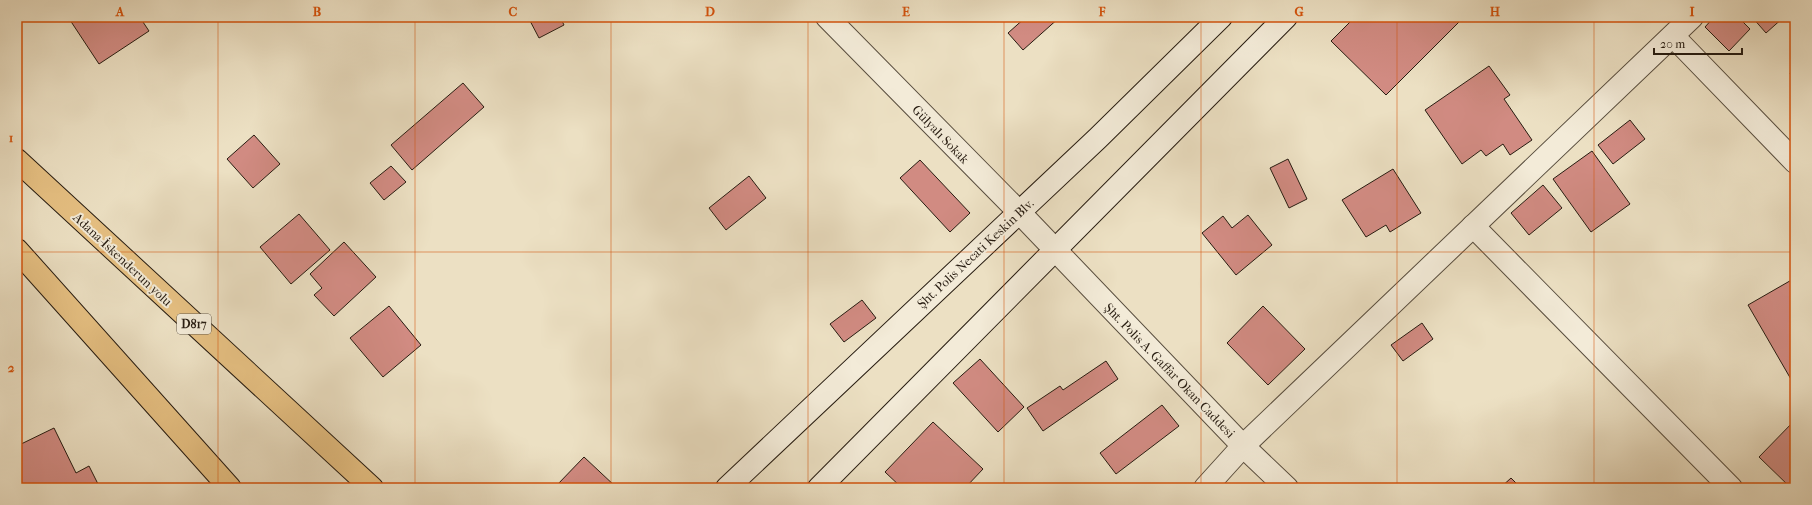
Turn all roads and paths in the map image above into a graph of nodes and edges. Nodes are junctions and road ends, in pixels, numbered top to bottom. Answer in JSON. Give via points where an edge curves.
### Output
{"nodes":[{"id":1,"x":827,"y":17,"type":"edge"},
{"id":2,"x":1221,"y":17,"type":"edge"},
{"id":3,"x":1286,"y":17,"type":"edge"},
{"id":4,"x":1692,"y":17,"type":"edge"},
{"id":5,"x":1673,"y":36,"type":"junction"},
{"id":6,"x":17,"y":160,"type":"edge"},
{"id":7,"x":1795,"y":162,"type":"edge"},
{"id":8,"x":1019,"y":212,"type":"junction"},
{"id":9,"x":1473,"y":226,"type":"junction"},
{"id":10,"x":17,"y":250,"type":"edge"},
{"id":11,"x":1055,"y":251,"type":"junction"},
{"id":12,"x":1243,"y":446,"type":"junction"},
{"id":13,"x":230,"y":488,"type":"edge"},
{"id":14,"x":372,"y":488,"type":"edge"},
{"id":15,"x":727,"y":488,"type":"edge"},
{"id":16,"x":820,"y":488,"type":"edge"},
{"id":17,"x":1205,"y":488,"type":"edge"},
{"id":18,"x":1287,"y":488,"type":"edge"},
{"id":19,"x":1731,"y":488,"type":"edge"}],
"edges":[{"from":1,"to":8,"type":"street","name":"Gülyalı Sokak"},
{"from":2,"to":8,"type":"street","name":"Şht. Polis Necati Keskin Blv."},
{"from":3,"to":11,"type":"street"},
{"from":4,"to":5,"type":"street"},
{"from":5,"to":7,"type":"street"},
{"from":5,"to":9,"type":"street"},
{"from":6,"to":14,"type":"highway","name":"Adana-İskenderun yolu","number":"D817"},
{"from":8,"to":11,"type":"street","name":"Gülyalı Sokak"},
{"from":8,"to":15,"type":"street","name":"Şht. Polis Necati Keskin Blv."},
{"from":9,"to":12,"type":"street"},
{"from":9,"to":19,"type":"street"},
{"from":10,"to":13,"type":"highway"},
{"from":11,"to":12,"type":"street","name":"Şht. Polis A. Gaffar Okan Caddesi"},
{"from":11,"to":16,"type":"street"},
{"from":12,"to":17,"type":"street"},
{"from":12,"to":18,"type":"street","name":"Şht. Polis A. Gaffar Okan Caddesi"}]}
